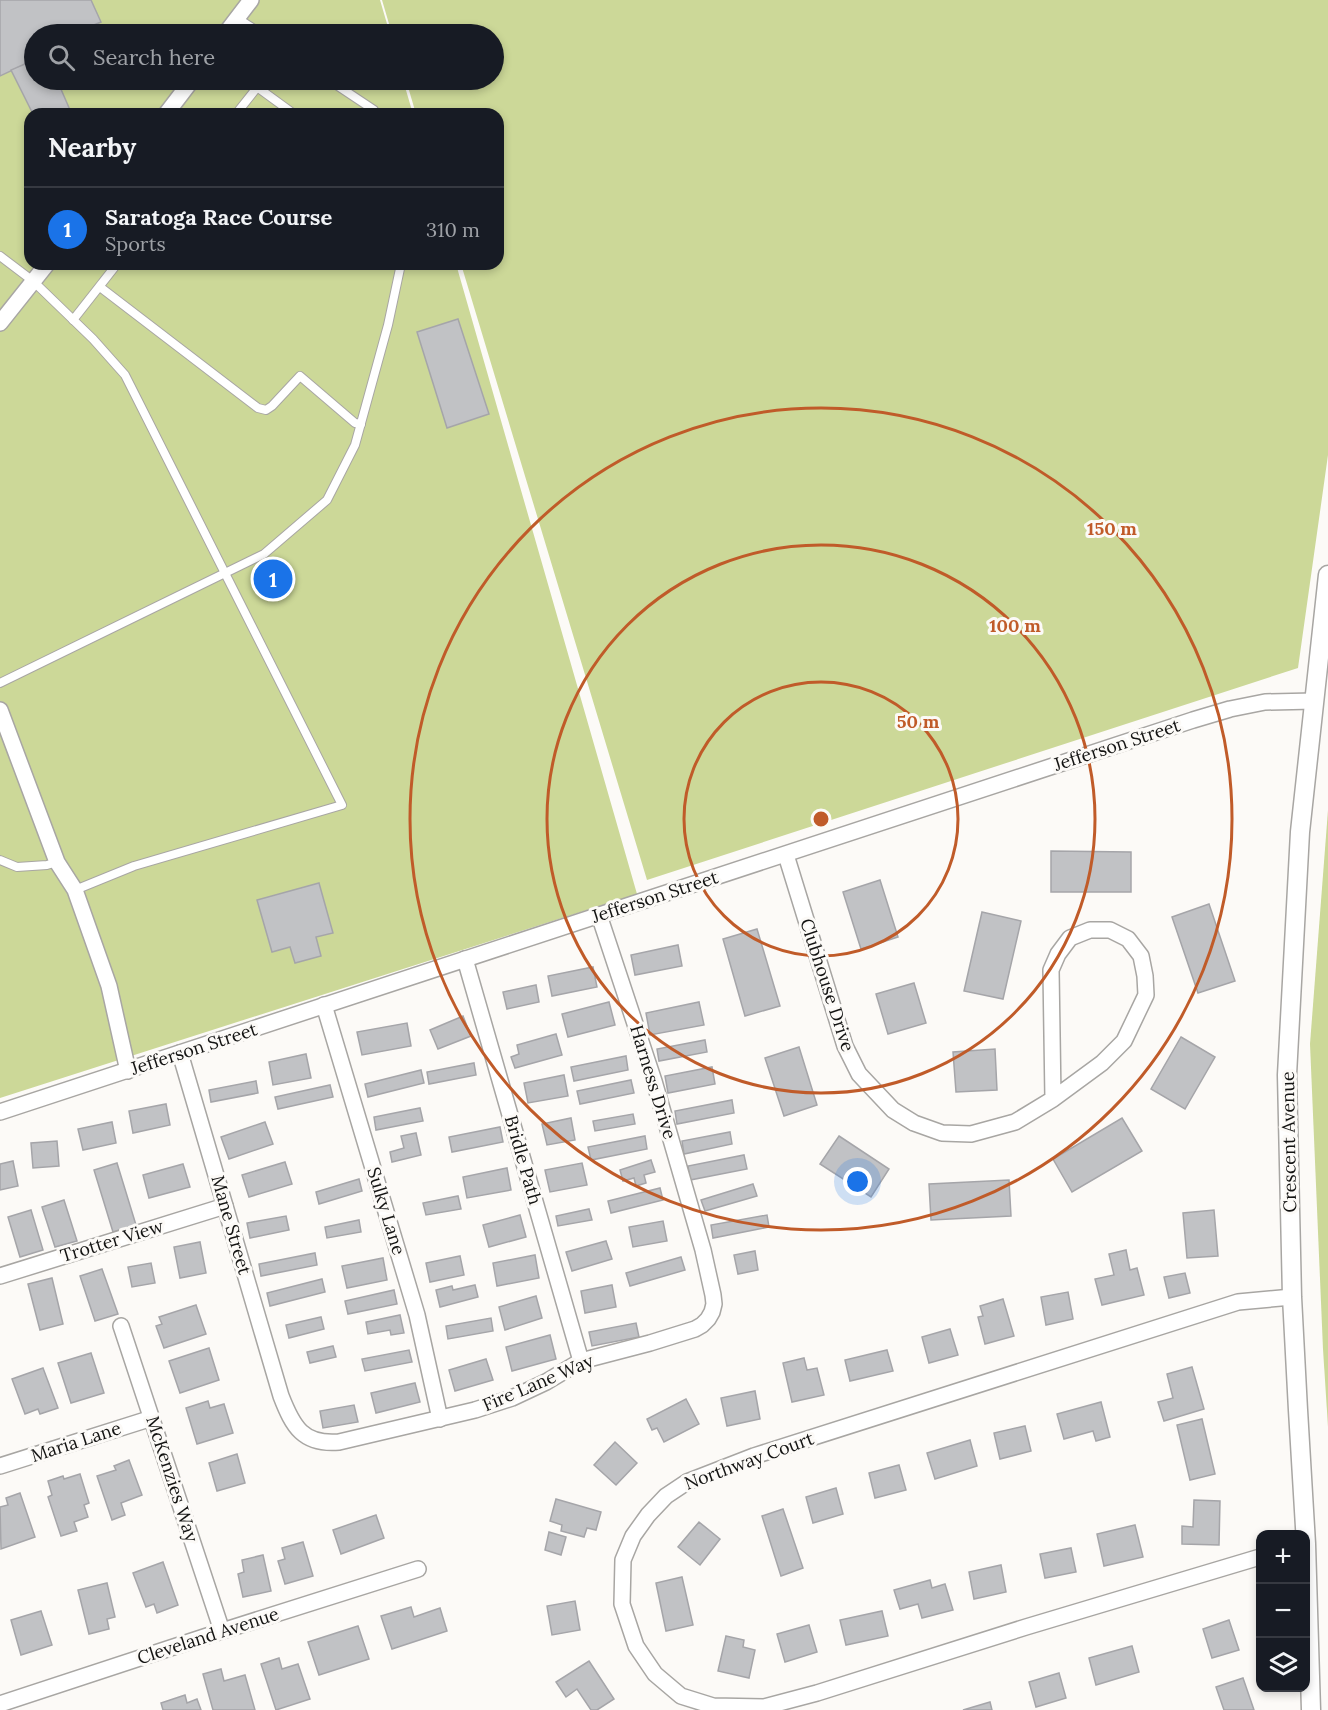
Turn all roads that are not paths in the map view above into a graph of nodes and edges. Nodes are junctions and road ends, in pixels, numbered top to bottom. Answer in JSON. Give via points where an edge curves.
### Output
{"nodes":[{"id":1,"x":251,"y":0,"type":"edge"},
{"id":2,"x":237,"y":18,"type":"junction"},
{"id":3,"x":232,"y":24,"type":"edge"},
{"id":4,"x":246,"y":24,"type":"edge"},
{"id":5,"x":184,"y":90,"type":"edge"},
{"id":6,"x":255,"y":90,"type":"edge"},
{"id":7,"x":261,"y":90,"type":"edge"},
{"id":8,"x":344,"y":90,"type":"edge"},
{"id":9,"x":171,"y":108,"type":"edge"},
{"id":10,"x":241,"y":108,"type":"edge"},
{"id":11,"x":286,"y":108,"type":"edge"},
{"id":12,"x":371,"y":108,"type":"edge"},
{"id":13,"x":0,"y":256,"type":"edge"},
{"id":14,"x":42,"y":270,"type":"edge"},
{"id":15,"x":113,"y":270,"type":"edge"},
{"id":16,"x":400,"y":270,"type":"edge"},
{"id":17,"x":33,"y":281,"type":"junction"},
{"id":18,"x":100,"y":287,"type":"junction"},
{"id":19,"x":73,"y":320,"type":"junction"},
{"id":20,"x":0,"y":323,"type":"edge"},
{"id":21,"x":361,"y":424,"type":"junction"},
{"id":22,"x":226,"y":574,"type":"junction"},
{"id":23,"x":1328,"y":575,"type":"edge"},
{"id":24,"x":0,"y":683,"type":"edge"},
{"id":25,"x":1314,"y":701,"type":"junction"},
{"id":26,"x":0,"y":710,"type":"edge"},
{"id":27,"x":786,"y":855,"type":"junction"},
{"id":28,"x":0,"y":860,"type":"edge"},
{"id":29,"x":57,"y":862,"type":"junction"},
{"id":30,"x":75,"y":890,"type":"junction"},
{"id":31,"x":599,"y":915,"type":"junction"},
{"id":32,"x":465,"y":959,"type":"junction"},
{"id":33,"x":324,"y":1005,"type":"junction"},
{"id":34,"x":180,"y":1053,"type":"junction"},
{"id":35,"x":128,"y":1071,"type":"junction"},
{"id":36,"x":1053,"y":1099,"type":"junction"},
{"id":37,"x":0,"y":1112,"type":"edge"},
{"id":38,"x":225,"y":1206,"type":"junction"},
{"id":39,"x":703,"y":1250,"type":"joint"},
{"id":40,"x":0,"y":1276,"type":"edge"},
{"id":41,"x":1292,"y":1298,"type":"junction"},
{"id":42,"x":121,"y":1326,"type":"dead end"},
{"id":43,"x":581,"y":1361,"type":"junction"},
{"id":44,"x":281,"y":1396,"type":"joint"},
{"id":45,"x":152,"y":1418,"type":"junction"},
{"id":46,"x":440,"y":1419,"type":"junction"},
{"id":47,"x":0,"y":1466,"type":"edge"},
{"id":48,"x":1305,"y":1530,"type":"edge"},
{"id":49,"x":1256,"y":1558,"type":"edge"},
{"id":50,"x":418,"y":1569,"type":"dead end"},
{"id":51,"x":1307,"y":1584,"type":"edge"},
{"id":52,"x":222,"y":1631,"type":"junction"},
{"id":53,"x":0,"y":1704,"type":"edge"},
{"id":54,"x":1311,"y":1710,"type":"edge"}],
"edges":[{"from":1,"to":2,"type":"street"},
{"from":2,"to":3,"type":"street"},
{"from":2,"to":4,"type":"lane"},
{"from":5,"to":9,"type":"street"},
{"from":6,"to":10,"type":"lane"},
{"from":7,"to":11,"type":"lane"},
{"from":8,"to":12,"type":"lane"},
{"from":13,"to":17,"type":"lane"},
{"from":14,"to":17,"type":"street"},
{"from":15,"to":18,"type":"lane"},
{"from":16,"to":21,"type":"lane"},
{"from":17,"to":19,"type":"lane"},
{"from":17,"to":20,"type":"street"},
{"from":18,"to":19,"type":"lane"},
{"from":18,"to":21,"type":"lane","via":[[258,408],[266,410],[272,406],[300,376]]},
{"from":19,"to":22,"type":"lane","via":[[125,375]]},
{"from":21,"to":22,"type":"lane","via":[[355,445],[327,500],[264,554]]},
{"from":22,"to":24,"type":"lane"},
{"from":22,"to":30,"type":"lane","via":[[342,805],[134,866]]},
{"from":23,"to":25,"type":"street","name":"Crescent Avenue"},
{"from":25,"to":27,"type":"street","name":"Jefferson Street","via":[[1265,702],[1230,709]]},
{"from":25,"to":41,"type":"street","name":"Crescent Avenue","via":[[1300,832],[1287,1075]]},
{"from":26,"to":29,"type":"street"},
{"from":27,"to":31,"type":"street","name":"Jefferson Street"},
{"from":27,"to":36,"type":"street","name":"Clubhouse Drive","via":[[845,1046],[859,1074],[893,1110],[942,1133],[971,1134],[1015,1122]]},
{"from":28,"to":29,"type":"lane","via":[[17,867]]},
{"from":29,"to":30,"type":"street"},
{"from":30,"to":35,"type":"street","via":[[109,986]]},
{"from":31,"to":32,"type":"street","name":"Jefferson Street"},
{"from":31,"to":39,"type":"street","name":"Harness Drive","via":[[654,1081]]},
{"from":32,"to":33,"type":"street","name":"Jefferson Street"},
{"from":32,"to":43,"type":"street","name":"Bridle Path"},
{"from":33,"to":34,"type":"street","name":"Jefferson Street"},
{"from":33,"to":46,"type":"street","name":"Sulky Lane","via":[[417,1315]]},
{"from":34,"to":35,"type":"street","name":"Jefferson Street"},
{"from":34,"to":38,"type":"street","name":"Mane Street"},
{"from":35,"to":37,"type":"street","name":"Jefferson Street"},
{"from":36,"to":36,"type":"street","name":"Clubhouse Drive","via":[[1102,1063],[1124,1041],[1146,995],[1141,956],[1128,939],[1110,930],[1090,930],[1070,938],[1051,970]]},
{"from":38,"to":40,"type":"street","name":"Trotter View"},
{"from":38,"to":44,"type":"street","name":"Mane Street"},
{"from":39,"to":43,"type":"street","name":"Fire Lane Way","via":[[714,1304],[702,1325]]},
{"from":41,"to":48,"type":"street","name":"Crescent Avenue"},
{"from":41,"to":49,"type":"street","name":"Northway Court","via":[[1238,1302],[754,1456],[687,1482],[666,1496],[633,1536],[623,1560],[622,1604],[636,1646],[655,1674],[681,1696],[713,1706],[764,1707]]},
{"from":42,"to":45,"type":"street","name":"McKenzies Way"},
{"from":43,"to":46,"type":"street","name":"Fire Lane Way","via":[[512,1398]]},
{"from":44,"to":46,"type":"street","name":"Fire Lane Way","via":[[293,1424],[313,1440],[326,1443]]},
{"from":45,"to":47,"type":"street","name":"Maria Lane"},
{"from":45,"to":52,"type":"street","name":"McKenzies Way"},
{"from":50,"to":52,"type":"street","name":"Cleveland Avenue"},
{"from":51,"to":54,"type":"street","name":"Crescent Avenue"},
{"from":52,"to":53,"type":"street","name":"Cleveland Avenue"}]}
